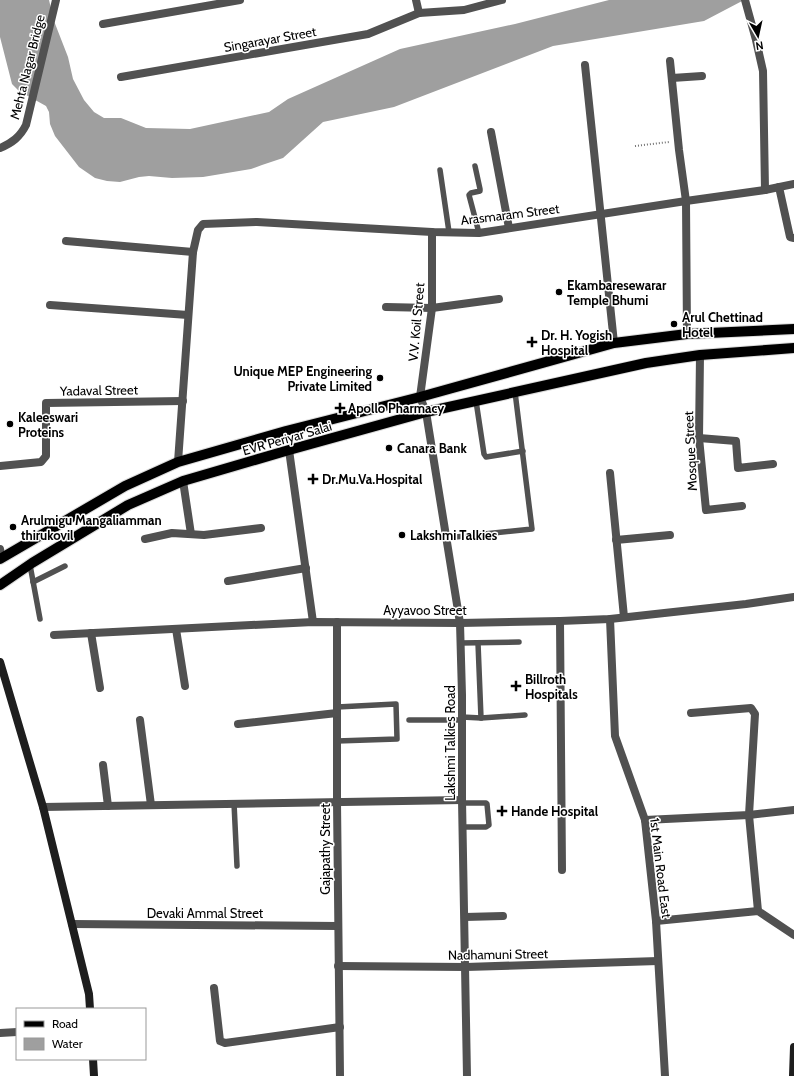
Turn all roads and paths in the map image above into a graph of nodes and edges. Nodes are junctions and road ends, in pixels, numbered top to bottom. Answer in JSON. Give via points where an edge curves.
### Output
{"nodes":[{"id":1,"x":56,"y":0,"type":"edge"},
{"id":2,"x":240,"y":0,"type":"edge"},
{"id":3,"x":416,"y":0,"type":"edge"},
{"id":4,"x":502,"y":0,"type":"edge"},
{"id":5,"x":745,"y":0,"type":"edge"},
{"id":6,"x":419,"y":13,"type":"junction"},
{"id":7,"x":103,"y":24,"type":"dead end"},
{"id":8,"x":670,"y":61,"type":"dead end"},
{"id":9,"x":585,"y":65,"type":"dead end"},
{"id":10,"x":702,"y":76,"type":"dead end"},
{"id":11,"x":122,"y":77,"type":"dead end"},
{"id":12,"x":672,"y":78,"type":"junction"},
{"id":13,"x":491,"y":132,"type":"dead end"},
{"id":14,"x":678,"y":142,"type":"junction"},
{"id":15,"x":635,"y":146,"type":"dead end"},
{"id":16,"x":0,"y":148,"type":"edge"},
{"id":17,"x":475,"y":166,"type":"dead end"},
{"id":18,"x":440,"y":170,"type":"dead end"},
{"id":19,"x":794,"y":184,"type":"edge"},
{"id":20,"x":779,"y":187,"type":"junction"},
{"id":21,"x":765,"y":190,"type":"junction"},
{"id":22,"x":686,"y":201,"type":"junction"},
{"id":23,"x":600,"y":214,"type":"junction"},
{"id":24,"x":509,"y":228,"type":"junction"},
{"id":25,"x":432,"y":232,"type":"junction"},
{"id":26,"x":449,"y":232,"type":"junction"},
{"id":27,"x":479,"y":232,"type":"junction"},
{"id":28,"x":794,"y":238,"type":"edge"},
{"id":29,"x":66,"y":241,"type":"dead end"},
{"id":30,"x":194,"y":252,"type":"junction"},
{"id":31,"x":499,"y":299,"type":"dead end"},
{"id":32,"x":50,"y":305,"type":"dead end"},
{"id":33,"x":386,"y":307,"type":"dead end"},
{"id":34,"x":432,"y":308,"type":"junction"},
{"id":35,"x":188,"y":315,"type":"junction"},
{"id":36,"x":794,"y":329,"type":"edge"},
{"id":37,"x":687,"y":334,"type":"junction"},
{"id":38,"x":614,"y":342,"type":"junction"},
{"id":39,"x":794,"y":348,"type":"edge"},
{"id":40,"x":700,"y":355,"type":"junction"},
{"id":41,"x":515,"y":392,"type":"junction"},
{"id":42,"x":420,"y":397,"type":"junction"},
{"id":43,"x":183,"y":401,"type":"junction"},
{"id":44,"x":476,"y":401,"type":"junction"},
{"id":45,"x":426,"y":412,"type":"junction"},
{"id":46,"x":699,"y":438,"type":"junction"},
{"id":47,"x":289,"y":450,"type":"junction"},
{"id":48,"x":523,"y":452,"type":"junction"},
{"id":49,"x":178,"y":462,"type":"junction"},
{"id":50,"x":773,"y":464,"type":"dead end"},
{"id":51,"x":0,"y":466,"type":"edge"},
{"id":52,"x":610,"y":473,"type":"dead end"},
{"id":53,"x":183,"y":481,"type":"junction"},
{"id":54,"x":742,"y":506,"type":"dead end"},
{"id":55,"x":261,"y":528,"type":"dead end"},
{"id":56,"x":191,"y":534,"type":"junction"},
{"id":57,"x":670,"y":535,"type":"dead end"},
{"id":58,"x":446,"y":538,"type":"junction"},
{"id":59,"x":145,"y":539,"type":"dead end"},
{"id":60,"x":616,"y":540,"type":"junction"},
{"id":61,"x":0,"y":555,"type":"edge"},
{"id":62,"x":30,"y":565,"type":"junction"},
{"id":63,"x":65,"y":566,"type":"dead end"},
{"id":64,"x":306,"y":568,"type":"junction"},
{"id":65,"x":228,"y":581,"type":"dead end"},
{"id":66,"x":33,"y":582,"type":"junction"},
{"id":67,"x":0,"y":585,"type":"edge"},
{"id":68,"x":794,"y":597,"type":"edge"},
{"id":69,"x":624,"y":617,"type":"junction"},
{"id":70,"x":40,"y":619,"type":"dead end"},
{"id":71,"x":610,"y":619,"type":"junction"},
{"id":72,"x":560,"y":621,"type":"junction"},
{"id":73,"x":313,"y":622,"type":"junction"},
{"id":74,"x":338,"y":622,"type":"junction"},
{"id":75,"x":460,"y":622,"type":"junction"},
{"id":76,"x":176,"y":629,"type":"junction"},
{"id":77,"x":91,"y":633,"type":"junction"},
{"id":78,"x":54,"y":635,"type":"dead end"},
{"id":79,"x":478,"y":642,"type":"junction"},
{"id":80,"x":519,"y":642,"type":"dead end"},
{"id":81,"x":460,"y":643,"type":"junction"},
{"id":82,"x":0,"y":662,"type":"edge"},
{"id":83,"x":185,"y":686,"type":"dead end"},
{"id":84,"x":100,"y":688,"type":"dead end"},
{"id":85,"x":337,"y":710,"type":"junction"},
{"id":86,"x":691,"y":713,"type":"dead end"},
{"id":87,"x":525,"y":715,"type":"dead end"},
{"id":88,"x":481,"y":718,"type":"junction"},
{"id":89,"x":462,"y":719,"type":"junction"},
{"id":90,"x":140,"y":720,"type":"dead end"},
{"id":91,"x":409,"y":720,"type":"dead end"},
{"id":92,"x":238,"y":724,"type":"dead end"},
{"id":93,"x":337,"y":740,"type":"junction"},
{"id":94,"x":103,"y":764,"type":"dead end"},
{"id":95,"x":462,"y":801,"type":"junction"},
{"id":96,"x":337,"y":802,"type":"junction"},
{"id":97,"x":234,"y":803,"type":"junction"},
{"id":98,"x":151,"y":805,"type":"junction"},
{"id":99,"x":108,"y":806,"type":"junction"},
{"id":100,"x":43,"y":807,"type":"junction"},
{"id":101,"x":794,"y":810,"type":"edge"},
{"id":102,"x":749,"y":814,"type":"junction"},
{"id":103,"x":644,"y":820,"type":"junction"},
{"id":104,"x":462,"y":828,"type":"junction"},
{"id":105,"x":237,"y":866,"type":"dead end"},
{"id":106,"x":562,"y":870,"type":"dead end"},
{"id":107,"x":758,"y":911,"type":"junction"},
{"id":108,"x":502,"y":916,"type":"dead end"},
{"id":109,"x":464,"y":917,"type":"junction"},
{"id":110,"x":656,"y":921,"type":"junction"},
{"id":111,"x":72,"y":924,"type":"junction"},
{"id":112,"x":338,"y":926,"type":"junction"},
{"id":113,"x":794,"y":935,"type":"edge"},
{"id":114,"x":658,"y":961,"type":"junction"},
{"id":115,"x":338,"y":966,"type":"junction"},
{"id":116,"x":466,"y":967,"type":"junction"},
{"id":117,"x":214,"y":988,"type":"dead end"},
{"id":118,"x":90,"y":1008,"type":"edge"},
{"id":119,"x":340,"y":1027,"type":"junction"},
{"id":120,"x":16,"y":1032,"type":"edge"},
{"id":121,"x":0,"y":1033,"type":"edge"},
{"id":122,"x":794,"y":1047,"type":"edge"},
{"id":123,"x":94,"y":1060,"type":"edge"},
{"id":124,"x":94,"y":1076,"type":"edge"},
{"id":125,"x":340,"y":1076,"type":"edge"},
{"id":126,"x":467,"y":1076,"type":"edge"},
{"id":127,"x":665,"y":1076,"type":"edge"},
{"id":128,"x":793,"y":1076,"type":"edge"}],
"edges":[{"from":1,"to":16,"type":"street","name":"Mehta Nagar Bridge","via":[[28,118],[17,138]]},
{"from":2,"to":7,"type":"street"},
{"from":3,"to":6,"type":"street"},
{"from":4,"to":6,"type":"street","name":"Singarayar Street","via":[[464,10]]},
{"from":5,"to":21,"type":"street","via":[[763,71]]},
{"from":6,"to":11,"type":"street","name":"Singarayar Street","via":[[368,34]]},
{"from":8,"to":12,"type":"street"},
{"from":9,"to":23,"type":"street"},
{"from":10,"to":12,"type":"street"},
{"from":12,"to":14,"type":"street"},
{"from":13,"to":24,"type":"street"},
{"from":14,"to":15,"type":"path"},
{"from":14,"to":22,"type":"street"},
{"from":17,"to":27,"type":"lane","via":[[480,191],[470,195]]},
{"from":18,"to":26,"type":"lane"},
{"from":19,"to":20,"type":"street","name":"Arasmaram Street"},
{"from":20,"to":21,"type":"street","name":"Arasmaram Street"},
{"from":20,"to":28,"type":"street","via":[[790,237]]},
{"from":21,"to":22,"type":"street","name":"Arasmaram Street"},
{"from":22,"to":23,"type":"street","name":"Arasmaram Street"},
{"from":22,"to":37,"type":"street"},
{"from":23,"to":24,"type":"street","name":"Arasmaram Street"},
{"from":23,"to":38,"type":"street"},
{"from":24,"to":27,"type":"street","name":"Arasmaram Street"},
{"from":25,"to":26,"type":"street","name":"Arasmaram Street"},
{"from":25,"to":30,"type":"street","name":"Arasmaram Street","via":[[257,222],[203,224],[198,230]]},
{"from":25,"to":34,"type":"street","name":"V.V. Koil Street"},
{"from":26,"to":27,"type":"street","name":"Arasmaram Street"},
{"from":29,"to":30,"type":"street"},
{"from":30,"to":35,"type":"street"},
{"from":31,"to":34,"type":"street"},
{"from":32,"to":35,"type":"street"},
{"from":33,"to":34,"type":"street"},
{"from":34,"to":42,"type":"street","name":"V.V. Koil Street"},
{"from":35,"to":43,"type":"street"},
{"from":36,"to":37,"type":"main road","name":"EVR Periyar Salai"},
{"from":37,"to":38,"type":"main road","name":"EVR Periyar Salai"},
{"from":38,"to":42,"type":"main road","name":"EVR Periyar Salai"},
{"from":39,"to":40,"type":"main road","name":"EVR Periyar Salai"},
{"from":40,"to":41,"type":"main road","name":"EVR Periyar Salai","via":[[646,363]]},
{"from":40,"to":46,"type":"street","name":"Mosque Street"},
{"from":41,"to":44,"type":"main road","name":"EVR Periyar Salai"},
{"from":41,"to":48,"type":"lane"},
{"from":42,"to":45,"type":"street","name":"V.V. Koil Street"},
{"from":42,"to":49,"type":"main road","name":"EVR Periyar Salai"},
{"from":43,"to":49,"type":"street"},
{"from":43,"to":51,"type":"street","name":"Yadaval Street","via":[[46,403],[46,456],[42,462]]},
{"from":44,"to":45,"type":"main road","name":"EVR Periyar Salai"},
{"from":44,"to":48,"type":"lane","via":[[484,454],[486,456]]},
{"from":45,"to":47,"type":"main road","name":"EVR Periyar Salai"},
{"from":45,"to":58,"type":"street","name":"Lakshmi Talkies Road"},
{"from":46,"to":50,"type":"street","via":[[736,441],[738,468]]},
{"from":46,"to":54,"type":"street","name":"Mosque Street","via":[[706,510]]},
{"from":47,"to":53,"type":"main road","name":"EVR Periyar Salai"},
{"from":47,"to":64,"type":"street"},
{"from":48,"to":58,"type":"lane","via":[[532,529]]},
{"from":49,"to":61,"type":"main road","name":"EVR Periyar Salai","via":[[124,486]]},
{"from":52,"to":60,"type":"street"},
{"from":53,"to":56,"type":"street"},
{"from":53,"to":62,"type":"main road","name":"EVR Periyar Salai","via":[[128,505]]},
{"from":55,"to":56,"type":"street","via":[[204,535]]},
{"from":56,"to":59,"type":"street","via":[[172,533]]},
{"from":57,"to":60,"type":"street"},
{"from":58,"to":75,"type":"street","name":"Lakshmi Talkies Road"},
{"from":60,"to":69,"type":"street"},
{"from":62,"to":66,"type":"lane"},
{"from":62,"to":67,"type":"main road","name":"EVR Periyar Salai"},
{"from":63,"to":66,"type":"lane"},
{"from":64,"to":65,"type":"street"},
{"from":64,"to":73,"type":"street"},
{"from":66,"to":70,"type":"lane"},
{"from":68,"to":69,"type":"street","name":"Ayyavoo Street"},
{"from":69,"to":71,"type":"street","name":"Ayyavoo Street"},
{"from":71,"to":72,"type":"street","name":"Ayyavoo Street"},
{"from":71,"to":103,"type":"street","name":"1st Main Road East","via":[[615,736]]},
{"from":72,"to":75,"type":"street","name":"Ayyavoo Street"},
{"from":72,"to":106,"type":"street"},
{"from":73,"to":74,"type":"street","name":"Ayyavoo Street"},
{"from":73,"to":76,"type":"street","name":"Ayyavoo Street"},
{"from":74,"to":75,"type":"street","name":"Ayyavoo Street"},
{"from":74,"to":85,"type":"street","name":"Gajapathy Street"},
{"from":75,"to":81,"type":"street","name":"Lakshmi Talkies Road"},
{"from":76,"to":77,"type":"street","name":"Ayyavoo Street"},
{"from":76,"to":83,"type":"street"},
{"from":77,"to":78,"type":"street","name":"Ayyavoo Street"},
{"from":77,"to":84,"type":"street"},
{"from":79,"to":80,"type":"lane"},
{"from":79,"to":81,"type":"lane"},
{"from":79,"to":88,"type":"lane"},
{"from":81,"to":89,"type":"street","name":"Lakshmi Talkies Road"},
{"from":82,"to":100,"type":"street"},
{"from":85,"to":92,"type":"street"},
{"from":85,"to":93,"type":"street","name":"Gajapathy Street"},
{"from":85,"to":93,"type":"lane","via":[[396,704],[397,739]]},
{"from":86,"to":102,"type":"street","via":[[751,708],[755,714]]},
{"from":87,"to":88,"type":"lane"},
{"from":88,"to":89,"type":"lane"},
{"from":89,"to":91,"type":"lane"},
{"from":89,"to":95,"type":"street","name":"Lakshmi Talkies Road"},
{"from":90,"to":98,"type":"street"},
{"from":93,"to":96,"type":"street","name":"Gajapathy Street"},
{"from":94,"to":99,"type":"street"},
{"from":95,"to":96,"type":"street"},
{"from":95,"to":104,"type":"street","name":"Lakshmi Talkies Road"},
{"from":95,"to":104,"type":"lane","via":[[488,804],[489,825]]},
{"from":96,"to":97,"type":"street"},
{"from":96,"to":112,"type":"street","name":"Gajapathy Street"},
{"from":97,"to":98,"type":"street"},
{"from":97,"to":105,"type":"lane"},
{"from":98,"to":99,"type":"street"},
{"from":99,"to":100,"type":"street"},
{"from":100,"to":111,"type":"street"},
{"from":101,"to":102,"type":"street"},
{"from":102,"to":103,"type":"street"},
{"from":102,"to":107,"type":"street"},
{"from":103,"to":110,"type":"street","name":"1st Main Road East"},
{"from":104,"to":109,"type":"street","name":"Lakshmi Talkies Road"},
{"from":107,"to":110,"type":"street"},
{"from":107,"to":113,"type":"street"},
{"from":108,"to":109,"type":"street"},
{"from":109,"to":116,"type":"street","name":"Lakshmi Talkies Road"},
{"from":110,"to":114,"type":"street","name":"1st Main Road East"},
{"from":111,"to":112,"type":"street","name":"Devaki Ammal Street"},
{"from":111,"to":118,"type":"street","via":[[89,994]]},
{"from":112,"to":115,"type":"street","name":"Gajapathy Street"},
{"from":114,"to":116,"type":"street","name":"Nadhamuni Street"},
{"from":114,"to":127,"type":"street","name":"1st Main Road East"},
{"from":115,"to":116,"type":"street","name":"Nadhamuni Street"},
{"from":115,"to":119,"type":"street","name":"Gajapathy Street"},
{"from":116,"to":126,"type":"street","name":"Lakshmi Talkies Road"},
{"from":117,"to":119,"type":"street","via":[[220,1041],[225,1043]]},
{"from":119,"to":125,"type":"street","name":"Gajapathy Street"},
{"from":120,"to":121,"type":"street"},
{"from":122,"to":128,"type":"street"},
{"from":123,"to":124,"type":"street"}]}
